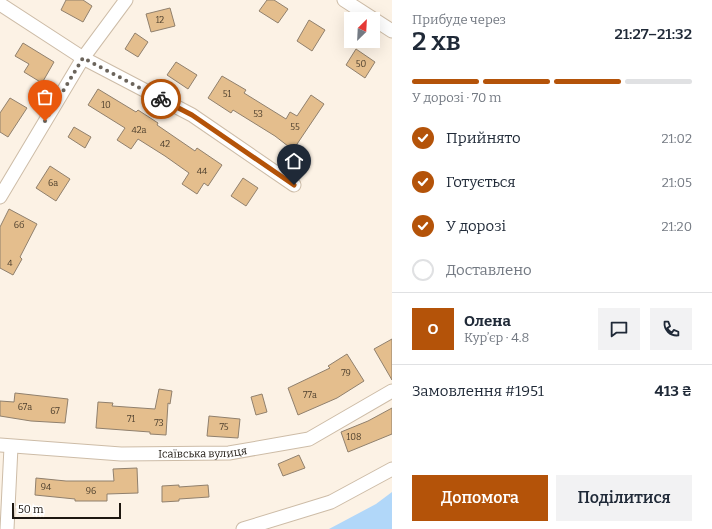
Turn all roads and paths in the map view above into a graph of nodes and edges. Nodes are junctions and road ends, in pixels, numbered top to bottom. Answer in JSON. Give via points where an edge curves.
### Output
{"nodes":[{"id":1,"x":126,"y":0,"type":"edge"},
{"id":2,"x":344,"y":0,"type":"edge"},
{"id":3,"x":0,"y":4,"type":"edge"},
{"id":4,"x":392,"y":31,"type":"edge"},
{"id":5,"x":83,"y":58,"type":"junction"},
{"id":6,"x":294,"y":185,"type":"dead end"},
{"id":7,"x":0,"y":197,"type":"edge"},
{"id":8,"x":392,"y":391,"type":"edge"},
{"id":9,"x":6,"y":446,"type":"edge"},
{"id":10,"x":392,"y":469,"type":"edge"},
{"id":11,"x":7,"y":529,"type":"edge"},
{"id":12,"x":242,"y":529,"type":"edge"}],
"edges":[{"from":1,"to":5,"type":"street"},
{"from":2,"to":4,"type":"street"},
{"from":3,"to":5,"type":"street"},
{"from":5,"to":6,"type":"street","via":[[192,115]]},
{"from":5,"to":7,"type":"street"},
{"from":8,"to":9,"type":"street","name":"Ісаївська вулиця","via":[[309,439],[229,453],[121,454]]},
{"from":9,"to":11,"type":"street"},
{"from":10,"to":12,"type":"street","via":[[331,502]]}]}
